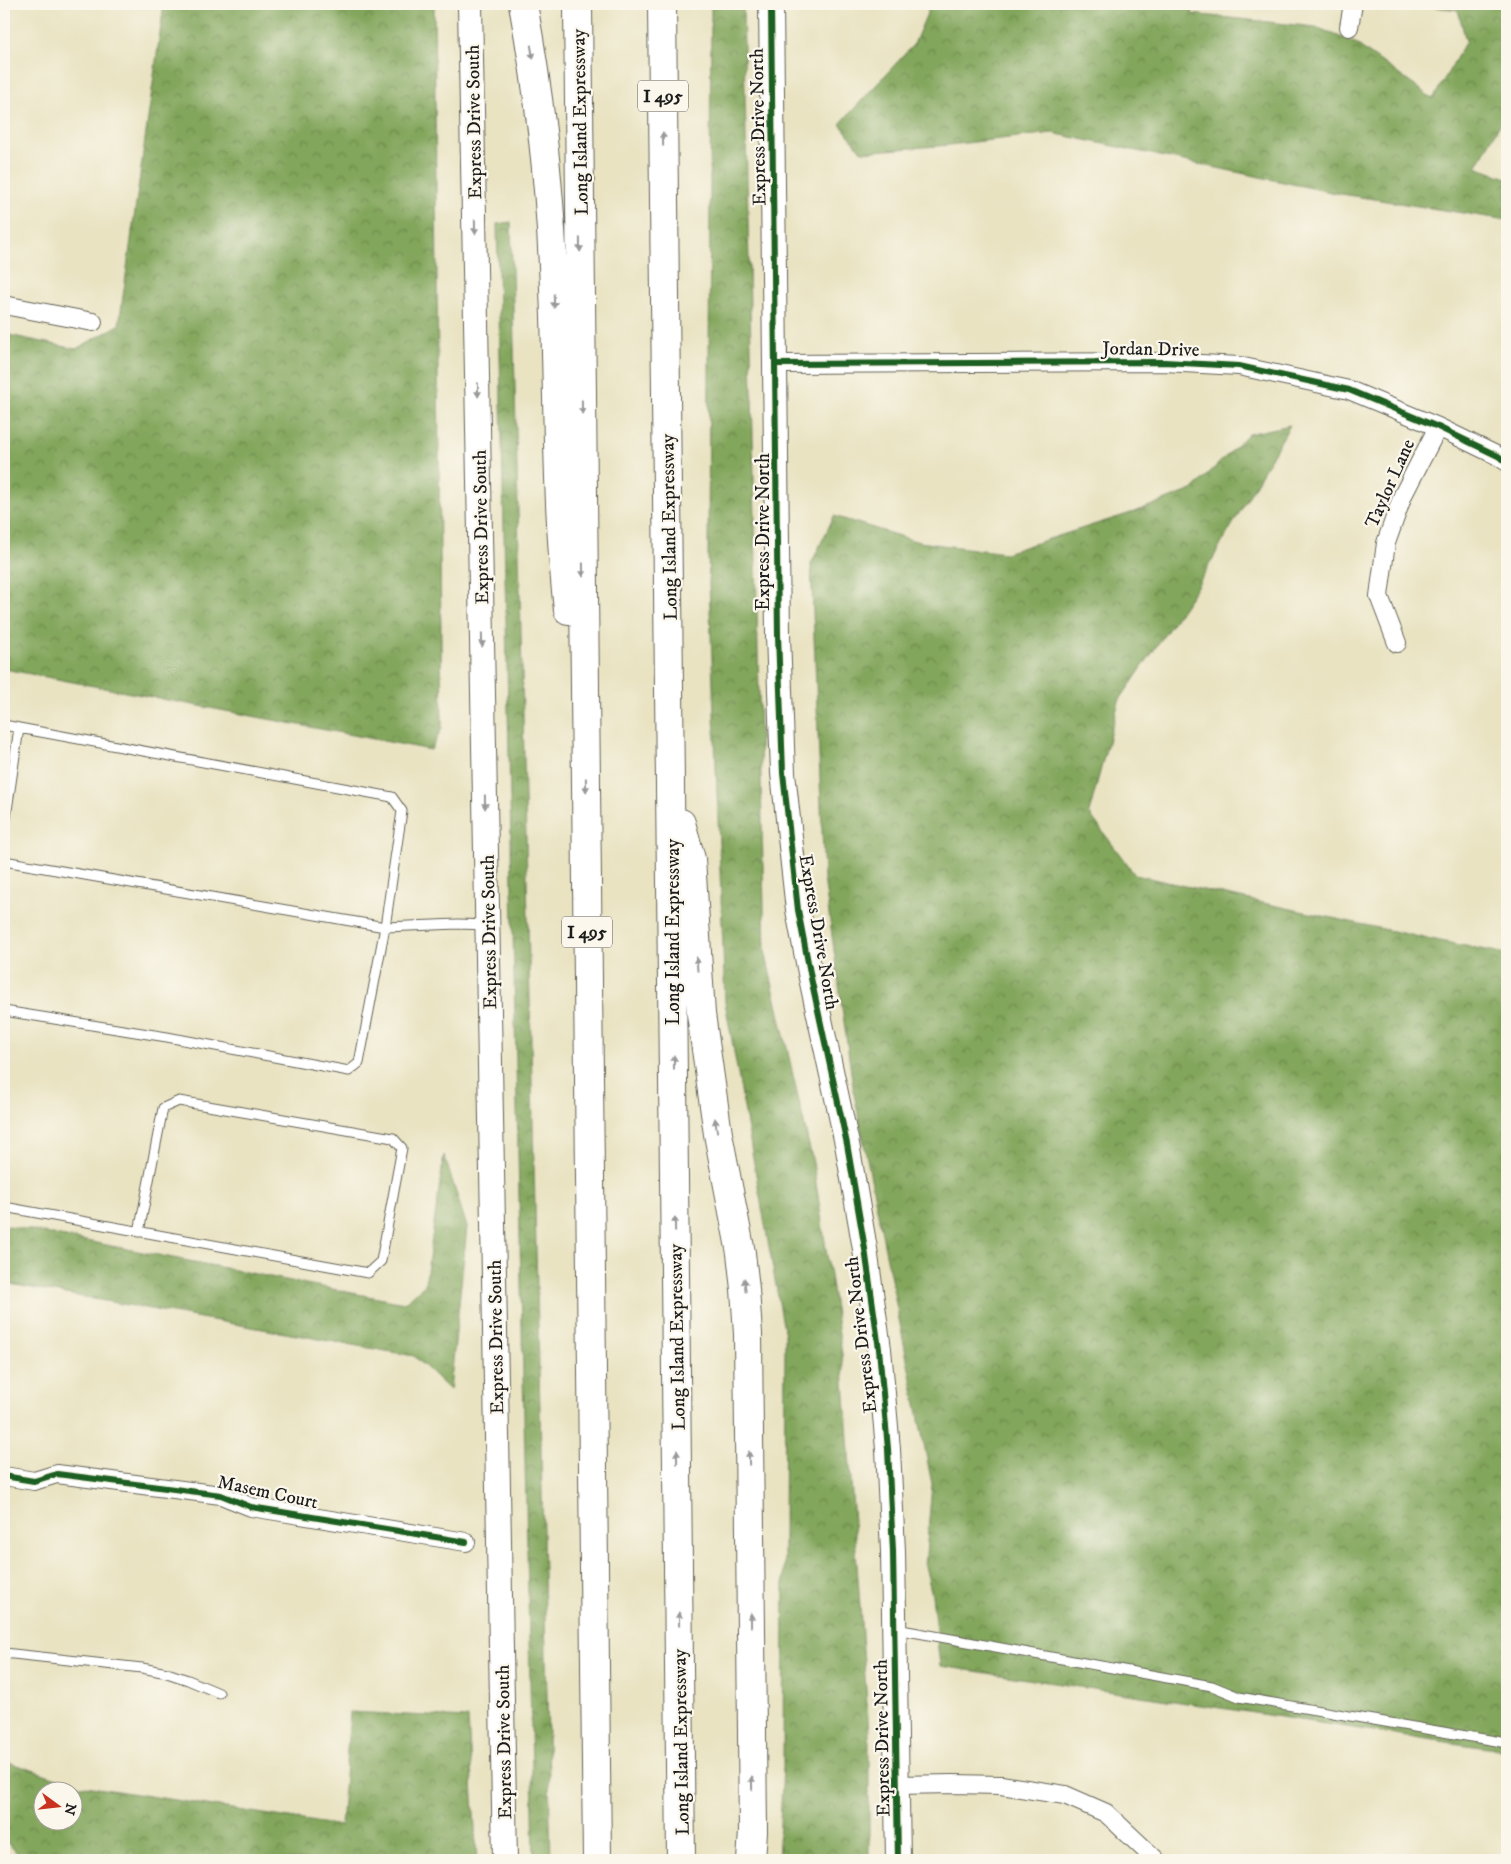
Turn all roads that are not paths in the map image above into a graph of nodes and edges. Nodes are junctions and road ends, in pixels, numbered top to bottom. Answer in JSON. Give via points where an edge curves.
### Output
{"nodes":[{"id":1,"x":470,"y":4,"type":"edge"},
{"id":2,"x":523,"y":4,"type":"edge"},
{"id":3,"x":578,"y":4,"type":"edge"},
{"id":4,"x":662,"y":4,"type":"edge"},
{"id":5,"x":771,"y":4,"type":"edge"},
{"id":6,"x":1352,"y":4,"type":"edge"},
{"id":7,"x":1349,"y":27,"type":"dead end"},
{"id":8,"x":4,"y":305,"type":"edge"},
{"id":9,"x":93,"y":322,"type":"dead end"},
{"id":10,"x":776,"y":364,"type":"junction"},
{"id":11,"x":1438,"y":427,"type":"junction"},
{"id":12,"x":1507,"y":462,"type":"edge"},
{"id":13,"x":1397,"y":643,"type":"dead end"},
{"id":14,"x":4,"y":725,"type":"edge"},
{"id":15,"x":19,"y":728,"type":"junction"},
{"id":16,"x":585,"y":754,"type":"junction"},
{"id":17,"x":7,"y":790,"type":"edge"},
{"id":18,"x":671,"y":790,"type":"junction"},
{"id":19,"x":4,"y":831,"type":"edge"},
{"id":20,"x":4,"y":860,"type":"edge"},
{"id":21,"x":488,"y":925,"type":"junction"},
{"id":22,"x":385,"y":927,"type":"junction"},
{"id":23,"x":4,"y":1011,"type":"edge"},
{"id":24,"x":4,"y":1207,"type":"edge"},
{"id":25,"x":139,"y":1232,"type":"junction"},
{"id":26,"x":4,"y":1476,"type":"edge"},
{"id":27,"x":466,"y":1542,"type":"dead end"},
{"id":28,"x":894,"y":1629,"type":"junction"},
{"id":29,"x":4,"y":1653,"type":"edge"},
{"id":30,"x":219,"y":1693,"type":"dead end"},
{"id":31,"x":1507,"y":1743,"type":"edge"},
{"id":32,"x":897,"y":1785,"type":"junction"},
{"id":33,"x":505,"y":1860,"type":"edge"},
{"id":34,"x":597,"y":1860,"type":"edge"},
{"id":35,"x":681,"y":1860,"type":"edge"},
{"id":36,"x":751,"y":1860,"type":"edge"},
{"id":37,"x":898,"y":1860,"type":"edge"},
{"id":38,"x":1156,"y":1860,"type":"edge"}],
"edges":[{"from":1,"to":21,"type":"main road","name":"Express Drive South","one_way":true},
{"from":2,"to":16,"type":"highway","one_way":true,"via":[[545,151],[553,267],[562,554]]},
{"from":3,"to":16,"type":"highway","name":"Long Island Expressway","number":"I 495","one_way":true},
{"from":18,"to":4,"type":"highway","name":"Long Island Expressway","number":"I 495","one_way":true},
{"from":5,"to":10,"type":"main road","name":"Express Drive North"},
{"from":6,"to":7,"type":"street"},
{"from":8,"to":9,"type":"street"},
{"from":10,"to":11,"type":"street","name":"Jordan Drive","via":[[1164,362],[1239,366],[1349,390]]},
{"from":10,"to":28,"type":"main road","name":"Express Drive North","via":[[778,635],[783,773],[798,910],[847,1144],[879,1349],[888,1449]]},
{"from":11,"to":12,"type":"street","name":"Jordan Drive"},
{"from":11,"to":13,"type":"street","name":"Taylor Lane","via":[[1403,495],[1386,543],[1379,596]]},
{"from":14,"to":15,"type":"lane"},
{"from":15,"to":17,"type":"lane"},
{"from":15,"to":22,"type":"lane","via":[[392,797],[402,811]]},
{"from":16,"to":34,"type":"highway","name":"Long Island Expressway","number":"I 495","one_way":true},
{"from":17,"to":19,"type":"lane"},
{"from":35,"to":18,"type":"highway","name":"Long Island Expressway","number":"I 495","one_way":true},
{"from":36,"to":18,"type":"highway","one_way":true,"via":[[753,1802],[745,1289],[700,1014],[691,860]]},
{"from":20,"to":22,"type":"lane"},
{"from":21,"to":22,"type":"lane"},
{"from":21,"to":33,"type":"main road","name":"Express Drive South"},
{"from":22,"to":23,"type":"lane","via":[[359,1063],[349,1071]]},
{"from":24,"to":25,"type":"lane"},
{"from":25,"to":25,"type":"lane","via":[[368,1273],[381,1261],[402,1148],[393,1138],[179,1101],[163,1108]]},
{"from":26,"to":27,"type":"street","name":"Masem Court","via":[[34,1481],[58,1474],[221,1495],[251,1507]]},
{"from":28,"to":31,"type":"lane","via":[[1212,1686],[1239,1697]]},
{"from":28,"to":32,"type":"main road","name":"Express Drive North"},
{"from":29,"to":30,"type":"lane","via":[[142,1668],[167,1673]]},
{"from":32,"to":37,"type":"main road","name":"Express Drive North"},
{"from":32,"to":38,"type":"street","via":[[1001,1785],[1065,1795],[1106,1813]]}]}
